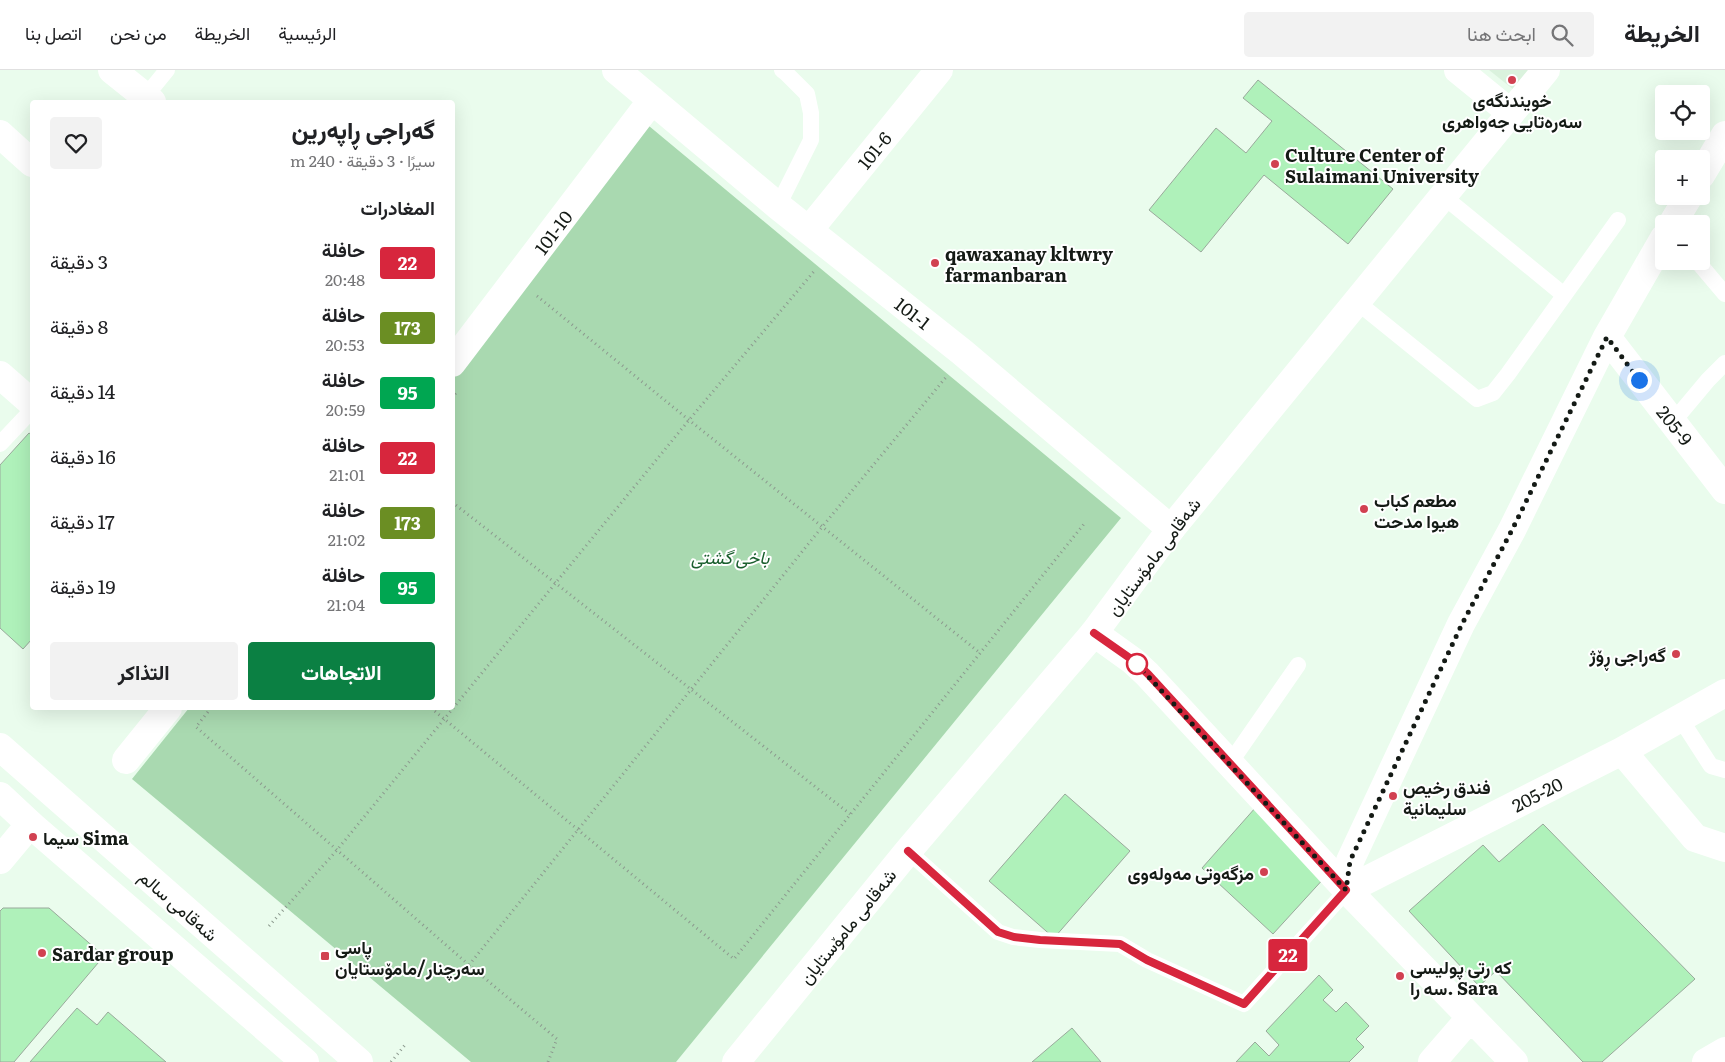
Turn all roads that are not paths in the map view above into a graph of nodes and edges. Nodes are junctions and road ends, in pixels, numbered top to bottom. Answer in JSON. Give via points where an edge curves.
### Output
{"nodes":[{"id":1,"x":112,"y":70,"type":"edge"},
{"id":2,"x":168,"y":70,"type":"edge"},
{"id":3,"x":616,"y":70,"type":"edge"},
{"id":4,"x":782,"y":70,"type":"edge"},
{"id":5,"x":939,"y":70,"type":"edge"},
{"id":6,"x":1458,"y":70,"type":"edge"},
{"id":7,"x":1546,"y":70,"type":"edge"},
{"id":8,"x":148,"y":100,"type":"edge"},
{"id":9,"x":652,"y":100,"type":"junction"},
{"id":10,"x":1511,"y":113,"type":"junction"},
{"id":11,"x":0,"y":134,"type":"edge"},
{"id":12,"x":1725,"y":136,"type":"edge"},
{"id":13,"x":1710,"y":160,"type":"edge"},
{"id":14,"x":30,"y":161,"type":"edge"},
{"id":15,"x":1443,"y":196,"type":"junction"},
{"id":16,"x":778,"y":206,"type":"junction"},
{"id":17,"x":1618,"y":220,"type":"dead end"},
{"id":18,"x":809,"y":230,"type":"junction"},
{"id":19,"x":1655,"y":254,"type":"edge"},
{"id":20,"x":1704,"y":270,"type":"edge"},
{"id":21,"x":1725,"y":294,"type":"edge"},
{"id":22,"x":1564,"y":295,"type":"junction"},
{"id":23,"x":1357,"y":302,"type":"junction"},
{"id":24,"x":1607,"y":337,"type":"junction"},
{"id":25,"x":457,"y":348,"type":"edge"},
{"id":26,"x":1725,"y":363,"type":"edge"},
{"id":27,"x":0,"y":375,"type":"edge"},
{"id":28,"x":30,"y":400,"type":"edge"},
{"id":29,"x":30,"y":412,"type":"edge"},
{"id":30,"x":1672,"y":423,"type":"junction"},
{"id":31,"x":0,"y":444,"type":"edge"},
{"id":32,"x":1725,"y":490,"type":"edge"},
{"id":33,"x":1171,"y":529,"type":"junction"},
{"id":34,"x":1094,"y":633,"type":"junction"},
{"id":35,"x":1298,"y":665,"type":"dead end"},
{"id":36,"x":1725,"y":693,"type":"edge"},
{"id":37,"x":166,"y":710,"type":"edge"},
{"id":38,"x":1680,"y":718,"type":"junction"},
{"id":39,"x":0,"y":748,"type":"edge"},
{"id":40,"x":1622,"y":751,"type":"junction"},
{"id":41,"x":126,"y":760,"type":"dead end"},
{"id":42,"x":1230,"y":763,"type":"junction"},
{"id":43,"x":1725,"y":770,"type":"edge"},
{"id":44,"x":0,"y":796,"type":"edge"},
{"id":45,"x":30,"y":824,"type":"junction"},
{"id":46,"x":1725,"y":848,"type":"edge"},
{"id":47,"x":908,"y":851,"type":"junction"},
{"id":48,"x":0,"y":860,"type":"edge"},
{"id":49,"x":1346,"y":890,"type":"junction"},
{"id":50,"x":1470,"y":1018,"type":"junction"},
{"id":51,"x":1725,"y":1051,"type":"edge"},
{"id":52,"x":305,"y":1062,"type":"edge"},
{"id":53,"x":359,"y":1062,"type":"edge"},
{"id":54,"x":736,"y":1062,"type":"edge"},
{"id":55,"x":1432,"y":1062,"type":"edge"},
{"id":56,"x":1514,"y":1062,"type":"edge"},
{"id":57,"x":1706,"y":1062,"type":"edge"}],
"edges":[{"from":1,"to":8,"type":"street"},
{"from":2,"to":8,"type":"lane"},
{"from":3,"to":9,"type":"street","name":"101-1"},
{"from":4,"to":16,"type":"lane","via":[[807,94],[811,140]]},
{"from":5,"to":18,"type":"street","name":"101-6"},
{"from":6,"to":10,"type":"street"},
{"from":7,"to":10,"type":"street","name":"شەقامی مامۆستایان"},
{"from":9,"to":16,"type":"street","name":"101-1"},
{"from":9,"to":25,"type":"street","name":"101-10"},
{"from":10,"to":15,"type":"street","name":"شەقامی مامۆستایان"},
{"from":11,"to":14,"type":"street"},
{"from":12,"to":13,"type":"street"},
{"from":15,"to":22,"type":"lane"},
{"from":15,"to":23,"type":"street","name":"شەقامی مامۆستایان"},
{"from":16,"to":18,"type":"street","name":"101-1"},
{"from":17,"to":22,"type":"lane"},
{"from":18,"to":33,"type":"street","name":"101-1","via":[[962,352]]},
{"from":19,"to":24,"type":"street"},
{"from":20,"to":21,"type":"lane"},
{"from":22,"to":23,"type":"lane","via":[[1493,393],[1477,399]]},
{"from":23,"to":33,"type":"street","name":"شەقامی مامۆستایان"},
{"from":24,"to":30,"type":"street","name":"205-9"},
{"from":24,"to":49,"type":"street","via":[[1462,624],[1350,861]]},
{"from":26,"to":30,"type":"lane"},
{"from":27,"to":28,"type":"street"},
{"from":29,"to":31,"type":"lane"},
{"from":30,"to":32,"type":"street","name":"205-9"},
{"from":33,"to":34,"type":"street","name":"شەقامی مامۆستایان"},
{"from":34,"to":42,"type":"street","via":[[1140,668]]},
{"from":34,"to":47,"type":"street","name":"شەقامی مامۆستایان"},
{"from":35,"to":42,"type":"lane"},
{"from":36,"to":38,"type":"street","name":"205-20"},
{"from":37,"to":41,"type":"street"},
{"from":38,"to":40,"type":"street","name":"205-20"},
{"from":38,"to":43,"type":"lane","via":[[1711,766]]},
{"from":39,"to":53,"type":"street","name":"شەقامی سالم"},
{"from":40,"to":46,"type":"street","via":[[1695,838]]},
{"from":40,"to":49,"type":"street","name":"205-20"},
{"from":42,"to":49,"type":"street"},
{"from":44,"to":45,"type":"street","name":"شەقامی سالم"},
{"from":45,"to":48,"type":"street"},
{"from":45,"to":52,"type":"street","name":"شەقامی سالم"},
{"from":47,"to":49,"type":"lane","via":[[998,932],[1040,940],[1120,944],[1147,960],[1244,1004]]},
{"from":47,"to":54,"type":"street","name":"شەقامی مامۆستایان"},
{"from":49,"to":50,"type":"street"},
{"from":50,"to":55,"type":"street"},
{"from":50,"to":56,"type":"street"},
{"from":51,"to":57,"type":"street"}]}
